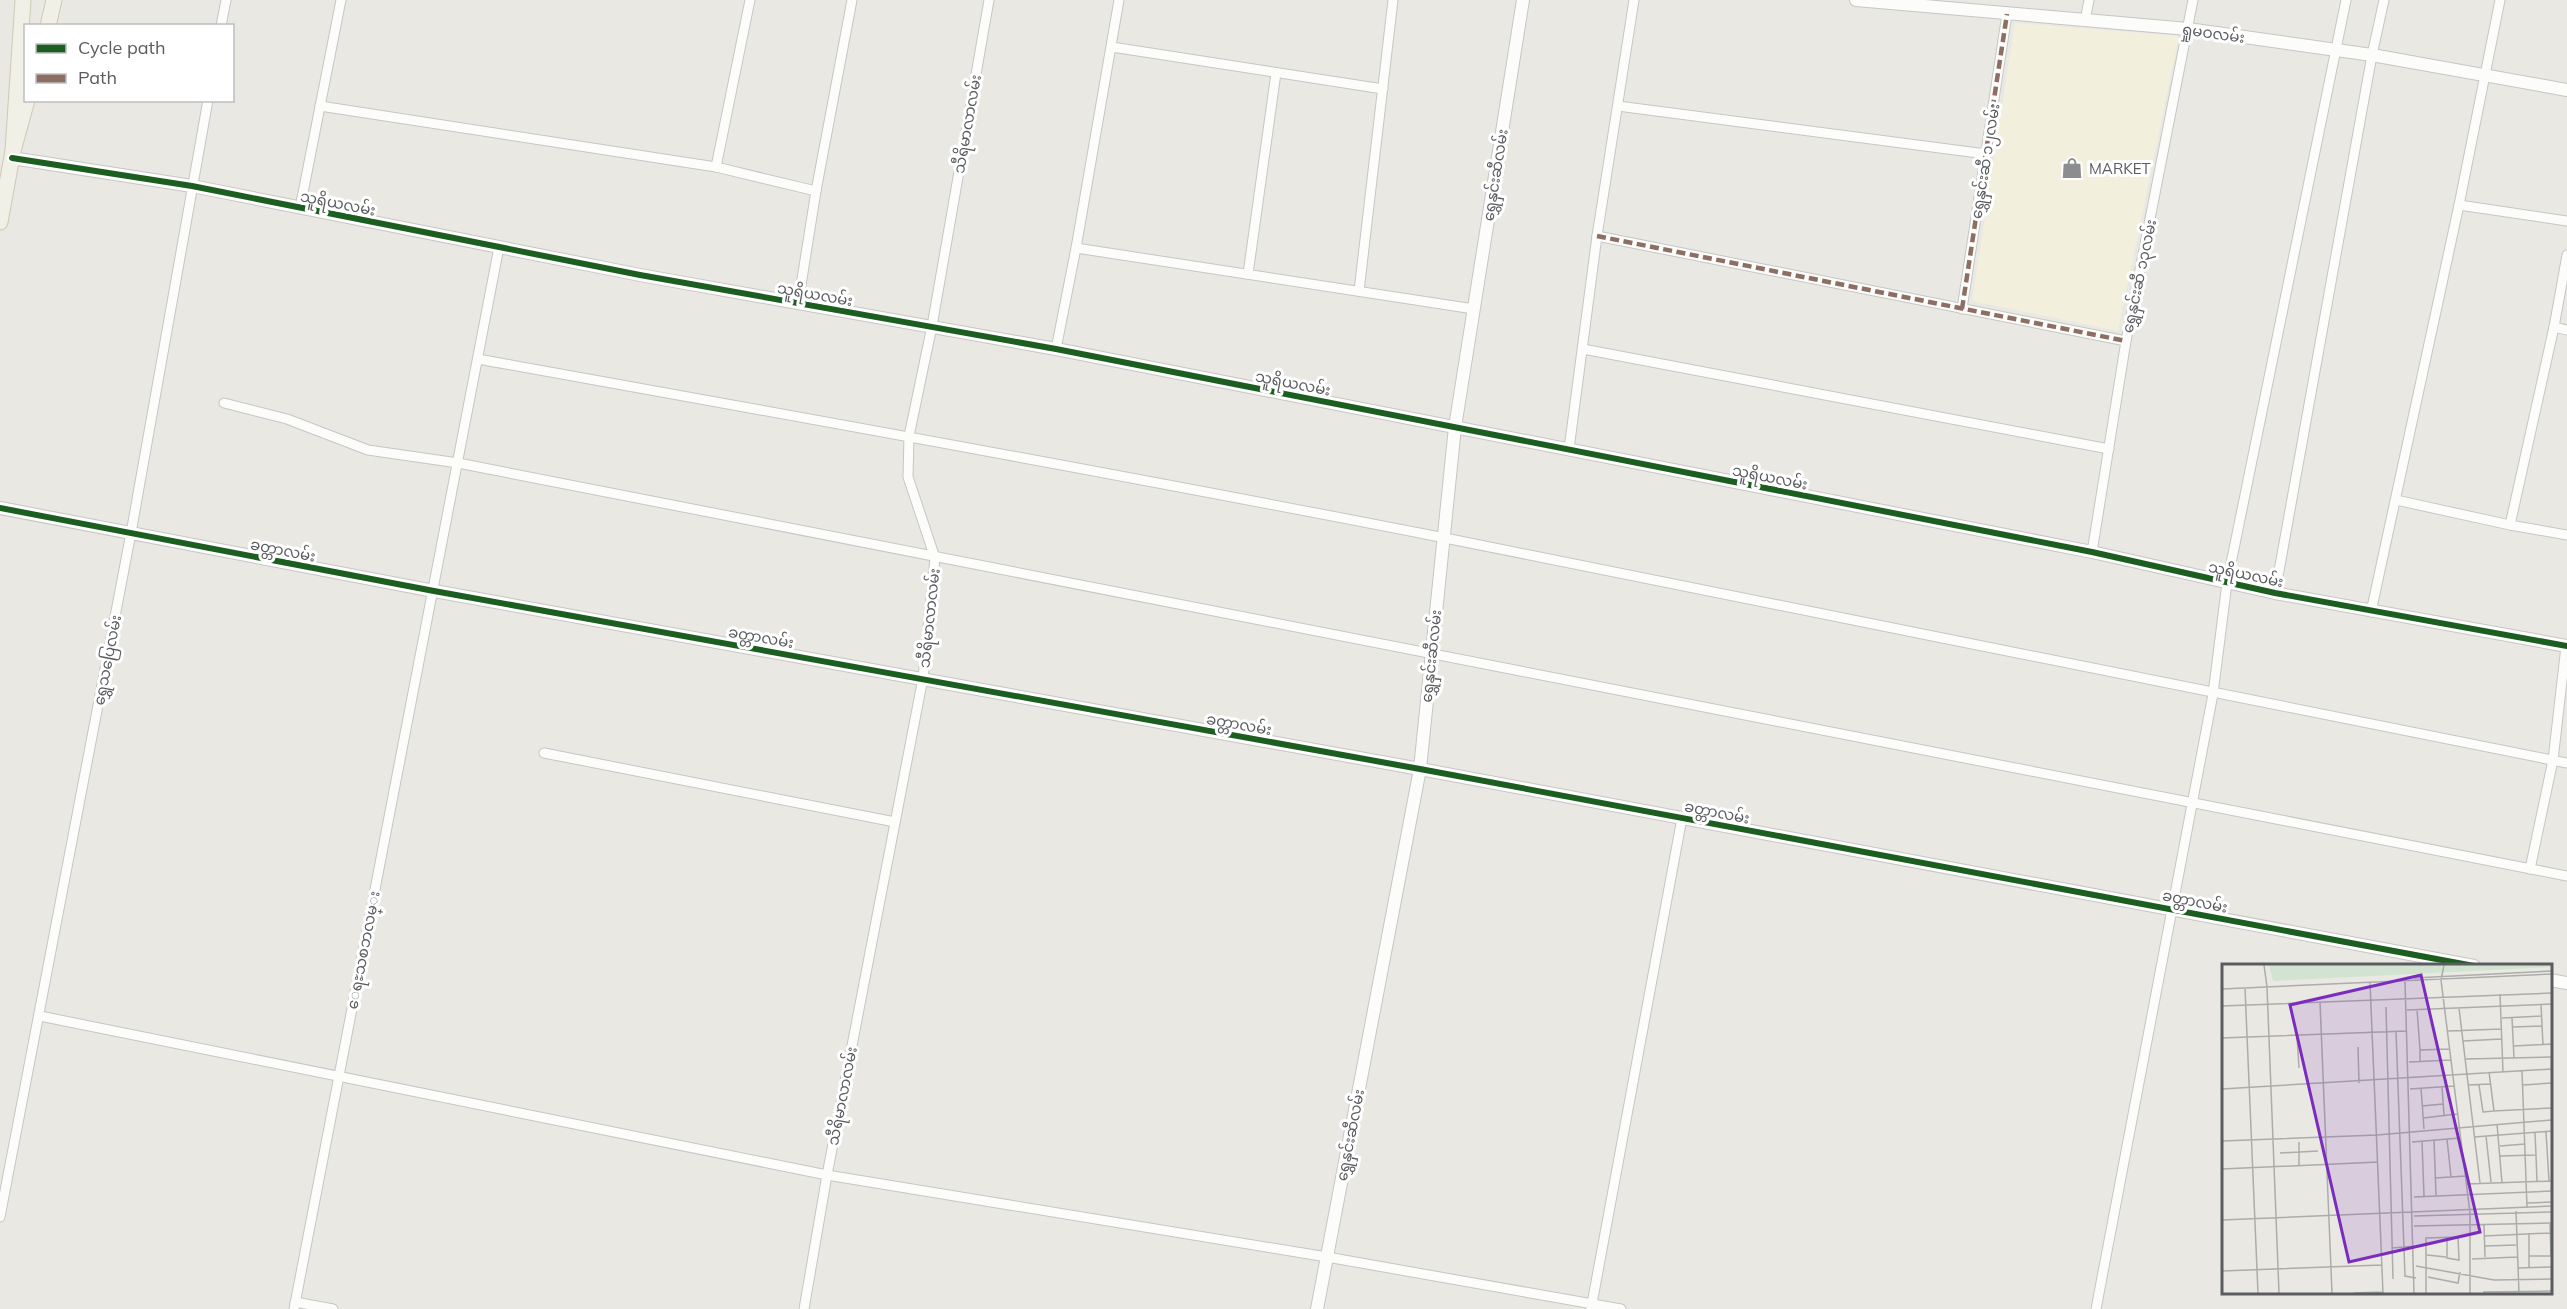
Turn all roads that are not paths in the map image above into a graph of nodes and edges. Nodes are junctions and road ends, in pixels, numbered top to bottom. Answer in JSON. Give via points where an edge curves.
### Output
{"nodes":[{"id":1,"x":23,"y":0,"type":"edge"},
{"id":2,"x":54,"y":0,"type":"edge"},
{"id":3,"x":226,"y":0,"type":"edge"},
{"id":4,"x":341,"y":0,"type":"edge"},
{"id":5,"x":750,"y":0,"type":"edge"},
{"id":6,"x":852,"y":0,"type":"edge"},
{"id":7,"x":989,"y":0,"type":"edge"},
{"id":8,"x":1119,"y":0,"type":"edge"},
{"id":9,"x":1393,"y":0,"type":"edge"},
{"id":10,"x":1523,"y":0,"type":"edge"},
{"id":11,"x":1634,"y":0,"type":"edge"},
{"id":12,"x":1856,"y":0,"type":"edge"},
{"id":13,"x":2089,"y":0,"type":"edge"},
{"id":14,"x":2193,"y":0,"type":"edge"},
{"id":15,"x":2346,"y":0,"type":"edge"},
{"id":16,"x":2384,"y":0,"type":"edge"},
{"id":17,"x":2500,"y":0,"type":"edge"},
{"id":18,"x":2007,"y":14,"type":"junction"},
{"id":19,"x":2085,"y":21,"type":"junction"},
{"id":20,"x":48,"y":24,"type":"edge"},
{"id":21,"x":222,"y":24,"type":"edge"},
{"id":22,"x":2188,"y":29,"type":"junction"},
{"id":23,"x":1112,"y":47,"type":"junction"},
{"id":24,"x":2336,"y":51,"type":"junction"},
{"id":25,"x":2372,"y":56,"type":"junction"},
{"id":26,"x":1276,"y":73,"type":"junction"},
{"id":27,"x":2484,"y":75,"type":"junction"},
{"id":28,"x":1383,"y":89,"type":"junction"},
{"id":29,"x":2567,"y":90,"type":"edge"},
{"id":30,"x":26,"y":102,"type":"edge"},
{"id":31,"x":208,"y":102,"type":"edge"},
{"id":32,"x":320,"y":106,"type":"junction"},
{"id":33,"x":1618,"y":106,"type":"junction"},
{"id":34,"x":13,"y":154,"type":"junction"},
{"id":35,"x":1986,"y":154,"type":"junction"},
{"id":36,"x":716,"y":167,"type":"junction"},
{"id":37,"x":192,"y":186,"type":"junction"},
{"id":38,"x":816,"y":191,"type":"junction"},
{"id":39,"x":2459,"y":205,"type":"junction"},
{"id":40,"x":300,"y":208,"type":"junction"},
{"id":41,"x":2567,"y":221,"type":"edge"},
{"id":42,"x":0,"y":222,"type":"edge"},
{"id":43,"x":1598,"y":236,"type":"junction"},
{"id":44,"x":499,"y":247,"type":"junction"},
{"id":45,"x":1076,"y":248,"type":"junction"},
{"id":46,"x":2567,"y":255,"type":"edge"},
{"id":47,"x":1248,"y":274,"type":"junction"},
{"id":48,"x":1359,"y":291,"type":"junction"},
{"id":49,"x":798,"y":304,"type":"junction"},
{"id":50,"x":1474,"y":309,"type":"junction"},
{"id":51,"x":1962,"y":309,"type":"junction"},
{"id":52,"x":932,"y":326,"type":"junction"},
{"id":53,"x":2554,"y":327,"type":"junction"},
{"id":54,"x":2567,"y":330,"type":"edge"},
{"id":55,"x":2126,"y":341,"type":"junction"},
{"id":56,"x":1056,"y":349,"type":"junction"},
{"id":57,"x":1583,"y":349,"type":"junction"},
{"id":58,"x":478,"y":359,"type":"junction"},
{"id":59,"x":224,"y":403,"type":"dead end"},
{"id":60,"x":1455,"y":427,"type":"junction"},
{"id":61,"x":909,"y":436,"type":"junction"},
{"id":62,"x":1569,"y":449,"type":"junction"},
{"id":63,"x":2109,"y":449,"type":"junction"},
{"id":64,"x":458,"y":463,"type":"junction"},
{"id":65,"x":2396,"y":500,"type":"junction"},
{"id":66,"x":0,"y":508,"type":"edge"},
{"id":67,"x":2510,"y":525,"type":"junction"},
{"id":68,"x":131,"y":533,"type":"junction"},
{"id":69,"x":2567,"y":535,"type":"edge"},
{"id":70,"x":1443,"y":538,"type":"junction"},
{"id":71,"x":2092,"y":552,"type":"junction"},
{"id":72,"x":935,"y":558,"type":"junction"},
{"id":73,"x":2227,"y":583,"type":"junction"},
{"id":74,"x":434,"y":591,"type":"junction"},
{"id":75,"x":2275,"y":593,"type":"junction"},
{"id":76,"x":2371,"y":612,"type":"junction"},
{"id":77,"x":2566,"y":646,"type":"edge"},
{"id":78,"x":1431,"y":655,"type":"junction"},
{"id":79,"x":923,"y":678,"type":"junction"},
{"id":80,"x":2213,"y":694,"type":"junction"},
{"id":81,"x":544,"y":753,"type":"dead end"},
{"id":82,"x":2553,"y":760,"type":"junction"},
{"id":83,"x":2567,"y":763,"type":"edge"},
{"id":84,"x":1420,"y":769,"type":"junction"},
{"id":85,"x":2192,"y":803,"type":"junction"},
{"id":86,"x":1682,"y":818,"type":"junction"},
{"id":87,"x":895,"y":822,"type":"junction"},
{"id":88,"x":2530,"y":869,"type":"junction"},
{"id":89,"x":2567,"y":876,"type":"edge"},
{"id":90,"x":2172,"y":909,"type":"junction"},
{"id":91,"x":2463,"y":964,"type":"edge"},
{"id":92,"x":2552,"y":980,"type":"edge"},
{"id":93,"x":2567,"y":983,"type":"edge"},
{"id":94,"x":40,"y":1016,"type":"junction"},
{"id":95,"x":338,"y":1075,"type":"junction"},
{"id":96,"x":827,"y":1174,"type":"junction"},
{"id":97,"x":0,"y":1217,"type":"edge"},
{"id":98,"x":1327,"y":1257,"type":"junction"},
{"id":99,"x":294,"y":1306,"type":"edge"},
{"id":100,"x":1591,"y":1306,"type":"edge"},
{"id":101,"x":333,"y":1309,"type":"edge"},
{"id":102,"x":804,"y":1309,"type":"edge"},
{"id":103,"x":1317,"y":1309,"type":"edge"},
{"id":104,"x":1621,"y":1309,"type":"edge"},
{"id":105,"x":2096,"y":1309,"type":"edge"}],
"edges":[{"from":1,"to":34,"type":"main road"},
{"from":2,"to":20,"type":"main road"},
{"from":3,"to":21,"type":"street"},
{"from":4,"to":32,"type":"street"},
{"from":5,"to":36,"type":"street"},
{"from":6,"to":38,"type":"street"},
{"from":7,"to":52,"type":"street","name":"သီရိမာလာလမ်း"},
{"from":8,"to":23,"type":"street"},
{"from":9,"to":28,"type":"street"},
{"from":10,"to":50,"type":"street","name":"ရွှေနှင်းဆီလမ်း"},
{"from":11,"to":33,"type":"street"},
{"from":12,"to":18,"type":"street","name":"ရှုမဝလမ်း"},
{"from":13,"to":19,"type":"street"},
{"from":14,"to":22,"type":"street","name":"ရွှေနှင်းဆီ ၁၃လမ်း"},
{"from":15,"to":24,"type":"street"},
{"from":16,"to":25,"type":"street"},
{"from":17,"to":27,"type":"street"},
{"from":18,"to":19,"type":"street","name":"ရှုမဝလမ်း"},
{"from":18,"to":35,"type":"street","name":"ရွှေနှင်းဆီ ၁၂လမ်း"},
{"from":19,"to":22,"type":"street","name":"ရှုမဝလမ်း"},
{"from":22,"to":24,"type":"street","name":"ရှုမဝလမ်း"},
{"from":22,"to":55,"type":"street","name":"ရွှေနှင်းဆီ ၁၃လမ်း"},
{"from":23,"to":26,"type":"street"},
{"from":23,"to":45,"type":"street"},
{"from":24,"to":25,"type":"street","name":"ရှုမဝလမ်း"},
{"from":24,"to":73,"type":"street"},
{"from":25,"to":27,"type":"street","name":"ရှုမဝလမ်း"},
{"from":25,"to":75,"type":"street"},
{"from":26,"to":28,"type":"street"},
{"from":26,"to":47,"type":"street"},
{"from":27,"to":29,"type":"street","name":"ရှုမဝလမ်း"},
{"from":27,"to":39,"type":"street"},
{"from":28,"to":48,"type":"street"},
{"from":30,"to":34,"type":"main road"},
{"from":31,"to":37,"type":"street","name":"ရွှေသပြေလမ်း"},
{"from":32,"to":36,"type":"street"},
{"from":32,"to":40,"type":"street"},
{"from":33,"to":35,"type":"street"},
{"from":33,"to":43,"type":"street"},
{"from":34,"to":37,"type":"street","name":"သူရိယလမ်း"},
{"from":34,"to":42,"type":"main road"},
{"from":35,"to":51,"type":"street","name":"ရွှေနှင်းဆီ ၁၂လမ်း"},
{"from":36,"to":38,"type":"street"},
{"from":37,"to":40,"type":"street","name":"သူရိယလမ်း"},
{"from":37,"to":68,"type":"street","name":"ရွှေသပြေလမ်း"},
{"from":38,"to":49,"type":"street"},
{"from":39,"to":41,"type":"street"},
{"from":39,"to":65,"type":"street"},
{"from":40,"to":44,"type":"street","name":"သူရိယလမ်း"},
{"from":43,"to":51,"type":"street"},
{"from":43,"to":57,"type":"street"},
{"from":44,"to":49,"type":"street","name":"သူရိယလမ်း"},
{"from":44,"to":58,"type":"street","name":"ေရႊသစၥာလမ္း"},
{"from":45,"to":47,"type":"street"},
{"from":45,"to":56,"type":"street"},
{"from":46,"to":53,"type":"street"},
{"from":47,"to":48,"type":"street"},
{"from":48,"to":50,"type":"street"},
{"from":49,"to":52,"type":"street","name":"သူရိယလမ်း"},
{"from":50,"to":60,"type":"street","name":"ရွှေနှင်းဆီလမ်း"},
{"from":51,"to":55,"type":"street"},
{"from":52,"to":56,"type":"street","name":"သူရိယလမ်း"},
{"from":52,"to":61,"type":"street","name":"သီရိမာလာလမ်း"},
{"from":53,"to":54,"type":"street"},
{"from":53,"to":67,"type":"street"},
{"from":55,"to":63,"type":"street","name":"ရွှေနှင်းဆီ ၁၃လမ်း"},
{"from":56,"to":60,"type":"street","name":"သူရိယလမ်း"},
{"from":57,"to":62,"type":"street"},
{"from":57,"to":63,"type":"street"},
{"from":58,"to":61,"type":"street"},
{"from":58,"to":64,"type":"street","name":"ေရႊသစၥာလမ္း"},
{"from":59,"to":64,"type":"street","via":[[287,419],[368,450]]},
{"from":60,"to":62,"type":"street","name":"သူရိယလမ်း"},
{"from":60,"to":70,"type":"street","name":"ရွှေနှင်းဆီလမ်း"},
{"from":61,"to":70,"type":"street"},
{"from":61,"to":72,"type":"street","name":"သီရိမာလာလမ်း","via":[[908,477]]},
{"from":62,"to":71,"type":"street","name":"သူရိယလမ်း"},
{"from":63,"to":71,"type":"street","name":"ရွှေနှင်းဆီ ၁၃လမ်း"},
{"from":64,"to":72,"type":"street"},
{"from":64,"to":74,"type":"street","name":"ေရႊသစၥာလမ္း"},
{"from":65,"to":67,"type":"street"},
{"from":65,"to":76,"type":"street"},
{"from":66,"to":68,"type":"street","name":"ခတ္တာလမ်း"},
{"from":67,"to":69,"type":"street"},
{"from":68,"to":74,"type":"street","name":"ခတ္တာလမ်း"},
{"from":68,"to":94,"type":"street","name":"ရွှေသပြေလမ်း"},
{"from":70,"to":78,"type":"street","name":"ရွှေနှင်းဆီလမ်း"},
{"from":70,"to":80,"type":"street"},
{"from":71,"to":73,"type":"street","name":"သူရိယလမ်း"},
{"from":72,"to":78,"type":"street"},
{"from":72,"to":79,"type":"street","name":"သီရိမာလာလမ်း"},
{"from":73,"to":75,"type":"street","name":"သူရိယလမ်း"},
{"from":73,"to":80,"type":"street"},
{"from":74,"to":79,"type":"street","name":"ခတ္တာလမ်း"},
{"from":74,"to":95,"type":"street","name":"ေရႊသစၥာလမ္း"},
{"from":75,"to":76,"type":"street","name":"သူရိယလမ်း"},
{"from":76,"to":77,"type":"street","name":"သူရိယလမ်း"},
{"from":77,"to":82,"type":"street"},
{"from":78,"to":84,"type":"street","name":"ရွှေနှင်းဆီလမ်း"},
{"from":78,"to":85,"type":"street"},
{"from":79,"to":84,"type":"street","name":"ခတ္တာလမ်း"},
{"from":79,"to":87,"type":"street","name":"သီရိမာလာလမ်း"},
{"from":80,"to":82,"type":"street"},
{"from":80,"to":85,"type":"street"},
{"from":81,"to":87,"type":"street"},
{"from":82,"to":83,"type":"street"},
{"from":82,"to":88,"type":"street"},
{"from":84,"to":86,"type":"street","name":"ခတ္တာလမ်း"},
{"from":84,"to":98,"type":"street","name":"ရွှေနှင်းဆီလမ်း"},
{"from":85,"to":88,"type":"street"},
{"from":85,"to":90,"type":"street"},
{"from":86,"to":90,"type":"street","name":"ခတ္တာလမ်း"},
{"from":86,"to":100,"type":"street"},
{"from":87,"to":96,"type":"street","name":"သီရိမာလာလမ်း"},
{"from":88,"to":89,"type":"street"},
{"from":90,"to":91,"type":"street","name":"ခတ္တာလမ်း"},
{"from":90,"to":105,"type":"street"},
{"from":92,"to":93,"type":"street"},
{"from":94,"to":95,"type":"street"},
{"from":94,"to":97,"type":"street","name":"ရွှေသပြေလမ်း"},
{"from":95,"to":96,"type":"street"},
{"from":95,"to":99,"type":"street","name":"ေရႊသစၥာလမ္း"},
{"from":96,"to":98,"type":"street"},
{"from":96,"to":102,"type":"street","name":"သီရိမာလာလမ်း"},
{"from":98,"to":100,"type":"street"},
{"from":98,"to":103,"type":"street","name":"ရွှေနှင်းဆီလမ်း"},
{"from":99,"to":101,"type":"street"},
{"from":100,"to":104,"type":"street"}]}
